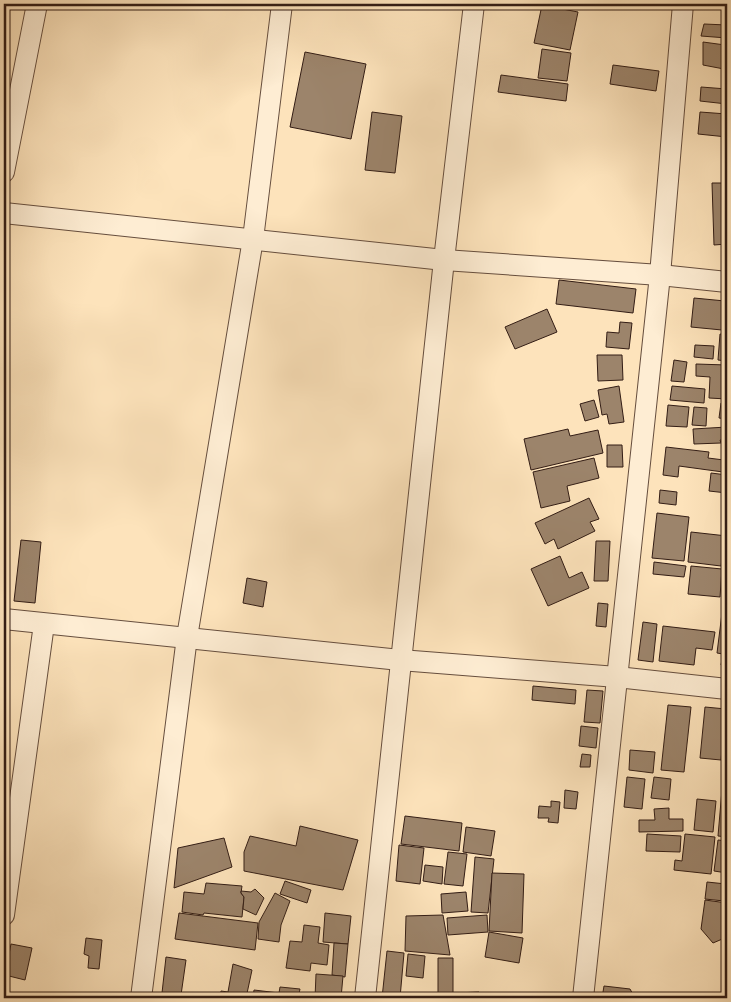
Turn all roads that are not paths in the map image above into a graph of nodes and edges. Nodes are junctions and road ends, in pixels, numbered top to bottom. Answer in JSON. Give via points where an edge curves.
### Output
{"nodes":[{"id":1,"x":37,"y":4,"type":"edge"},
{"id":2,"x":282,"y":4,"type":"edge"},
{"id":3,"x":474,"y":4,"type":"edge"},
{"id":4,"x":683,"y":4,"type":"edge"},
{"id":5,"x":4,"y":172,"type":"edge"},
{"id":6,"x":4,"y":213,"type":"edge"},
{"id":7,"x":253,"y":239,"type":"junction"},
{"id":8,"x":444,"y":260,"type":"junction"},
{"id":9,"x":660,"y":275,"type":"junction"},
{"id":10,"x":727,"y":282,"type":"edge"},
{"id":11,"x":4,"y":619,"type":"edge"},
{"id":12,"x":44,"y":624,"type":"junction"},
{"id":13,"x":187,"y":637,"type":"junction"},
{"id":14,"x":400,"y":660,"type":"junction"},
{"id":15,"x":617,"y":677,"type":"junction"},
{"id":16,"x":727,"y":689,"type":"edge"},
{"id":17,"x":4,"y":915,"type":"edge"},
{"id":18,"x":141,"y":998,"type":"edge"},
{"id":19,"x":365,"y":998,"type":"edge"},
{"id":20,"x":583,"y":998,"type":"edge"}],
"edges":[{"from":1,"to":5,"type":"street"},
{"from":2,"to":7,"type":"street"},
{"from":3,"to":8,"type":"street"},
{"from":4,"to":9,"type":"street"},
{"from":6,"to":7,"type":"street"},
{"from":7,"to":8,"type":"street"},
{"from":7,"to":13,"type":"street"},
{"from":8,"to":9,"type":"street"},
{"from":8,"to":14,"type":"street"},
{"from":9,"to":10,"type":"street"},
{"from":9,"to":15,"type":"street"},
{"from":11,"to":12,"type":"street"},
{"from":12,"to":13,"type":"street"},
{"from":12,"to":17,"type":"street"},
{"from":13,"to":14,"type":"street"},
{"from":13,"to":18,"type":"street"},
{"from":14,"to":15,"type":"street"},
{"from":14,"to":19,"type":"street"},
{"from":15,"to":16,"type":"street"},
{"from":15,"to":20,"type":"street"}]}
